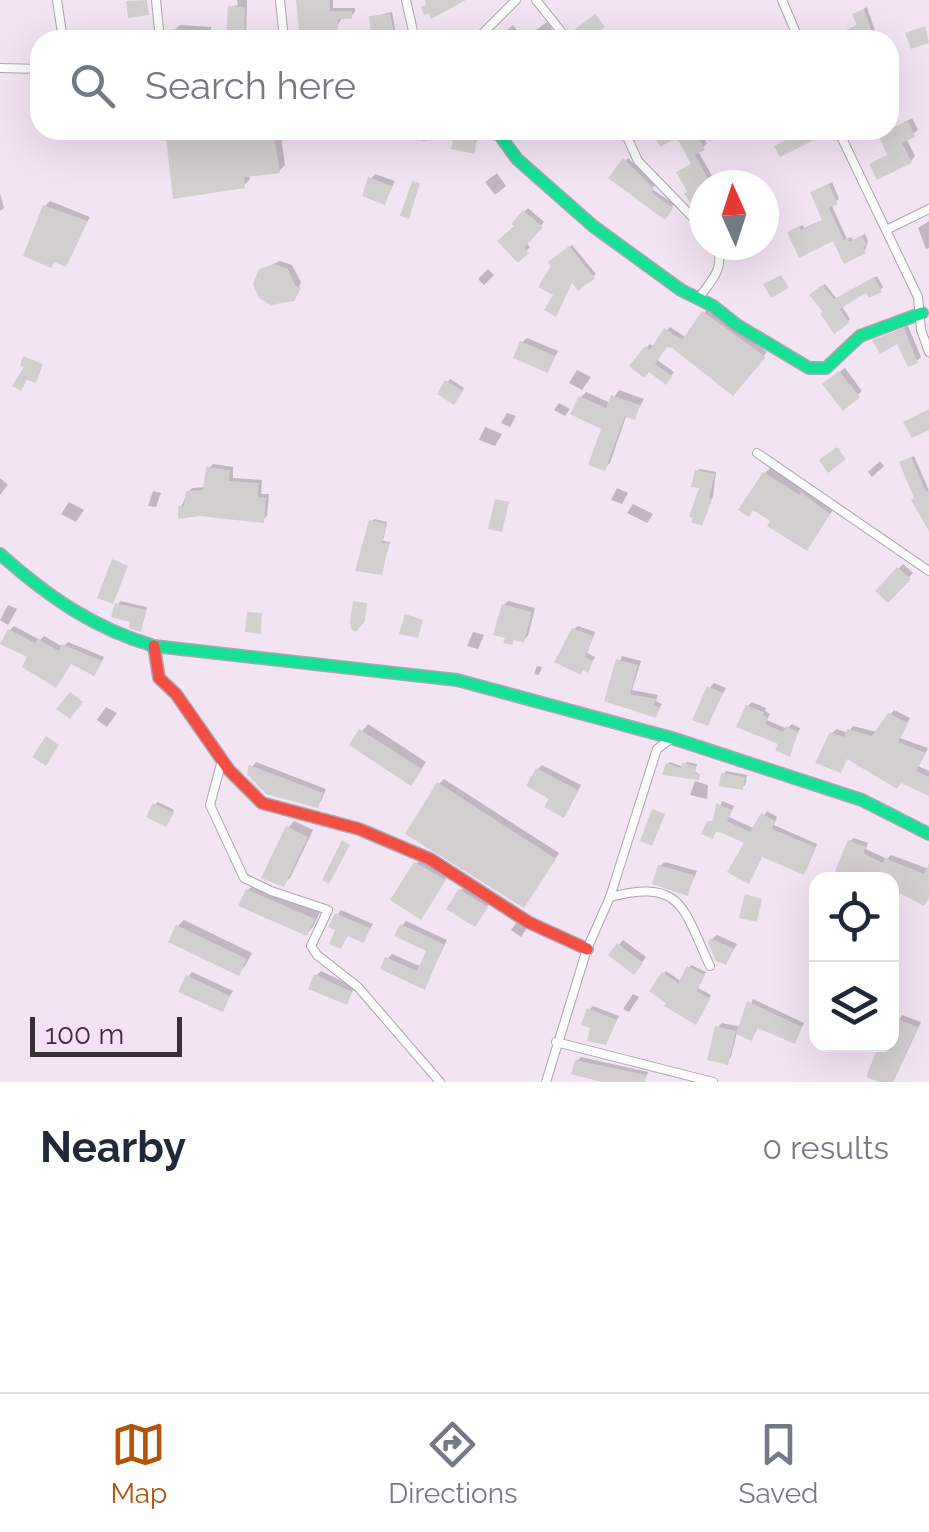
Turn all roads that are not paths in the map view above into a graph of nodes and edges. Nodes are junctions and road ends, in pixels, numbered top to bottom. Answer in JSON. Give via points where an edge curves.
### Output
{"nodes":[{"id":1,"x":57,"y":0,"type":"edge"},
{"id":2,"x":156,"y":0,"type":"edge"},
{"id":3,"x":280,"y":0,"type":"edge"},
{"id":4,"x":406,"y":0,"type":"edge"},
{"id":5,"x":516,"y":0,"type":"edge"},
{"id":6,"x":536,"y":0,"type":"edge"},
{"id":7,"x":782,"y":0,"type":"edge"},
{"id":8,"x":62,"y":30,"type":"edge"},
{"id":9,"x":159,"y":30,"type":"edge"},
{"id":10,"x":283,"y":30,"type":"edge"},
{"id":11,"x":413,"y":30,"type":"edge"},
{"id":12,"x":486,"y":30,"type":"edge"},
{"id":13,"x":560,"y":30,"type":"edge"},
{"id":14,"x":795,"y":30,"type":"edge"},
{"id":15,"x":0,"y":68,"type":"edge"},
{"id":16,"x":30,"y":69,"type":"edge"},
{"id":17,"x":503,"y":140,"type":"edge"},
{"id":18,"x":629,"y":140,"type":"edge"},
{"id":19,"x":843,"y":140,"type":"edge"},
{"id":20,"x":929,"y":210,"type":"edge"},
{"id":21,"x":689,"y":214,"type":"edge"},
{"id":22,"x":886,"y":230,"type":"junction"},
{"id":23,"x":721,"y":260,"type":"edge"},
{"id":24,"x":698,"y":299,"type":"junction"},
{"id":25,"x":922,"y":313,"type":"junction"},
{"id":26,"x":925,"y":328,"type":"edge"},
{"id":27,"x":929,"y":352,"type":"edge"},
{"id":28,"x":758,"y":453,"type":"dead end"},
{"id":29,"x":3,"y":563,"type":"edge"},
{"id":30,"x":929,"y":571,"type":"edge"},
{"id":31,"x":154,"y":646,"type":"junction"},
{"id":32,"x":672,"y":738,"type":"junction"},
{"id":33,"x":223,"y":757,"type":"junction"},
{"id":34,"x":929,"y":834,"type":"edge"},
{"id":35,"x":610,"y":897,"type":"junction"},
{"id":36,"x":587,"y":950,"type":"junction"},
{"id":37,"x":710,"y":966,"type":"dead end"},
{"id":38,"x":556,"y":1042,"type":"junction"},
{"id":39,"x":440,"y":1082,"type":"edge"},
{"id":40,"x":546,"y":1082,"type":"edge"},
{"id":41,"x":713,"y":1082,"type":"edge"}],
"edges":[{"from":1,"to":8,"type":"street"},
{"from":2,"to":9,"type":"street"},
{"from":3,"to":10,"type":"street"},
{"from":4,"to":11,"type":"street"},
{"from":5,"to":12,"type":"street"},
{"from":6,"to":13,"type":"street"},
{"from":7,"to":14,"type":"street"},
{"from":15,"to":16,"type":"street"},
{"from":17,"to":24,"type":"street","via":[[593,226]]},
{"from":18,"to":21,"type":"street","via":[[638,161]]},
{"from":19,"to":22,"type":"street"},
{"from":20,"to":22,"type":"street"},
{"from":22,"to":25,"type":"street"},
{"from":23,"to":24,"type":"street"},
{"from":24,"to":25,"type":"street","via":[[818,370],[833,366],[857,338]]},
{"from":25,"to":26,"type":"street"},
{"from":26,"to":27,"type":"street"},
{"from":28,"to":30,"type":"street"},
{"from":29,"to":31,"type":"street","via":[[78,616]]},
{"from":31,"to":32,"type":"street","via":[[457,680]]},
{"from":31,"to":33,"type":"street","via":[[158,678]]},
{"from":32,"to":34,"type":"street","via":[[862,800]]},
{"from":32,"to":35,"type":"street","via":[[657,749]]},
{"from":33,"to":36,"type":"street","via":[[262,803],[359,828],[430,860],[528,922]]},
{"from":33,"to":39,"type":"street","via":[[210,805],[244,878],[328,910],[311,946],[358,987]]},
{"from":35,"to":36,"type":"street"},
{"from":35,"to":37,"type":"street","via":[[640,889],[675,899]]},
{"from":36,"to":38,"type":"street"},
{"from":38,"to":40,"type":"street"},
{"from":38,"to":41,"type":"street"}]}
